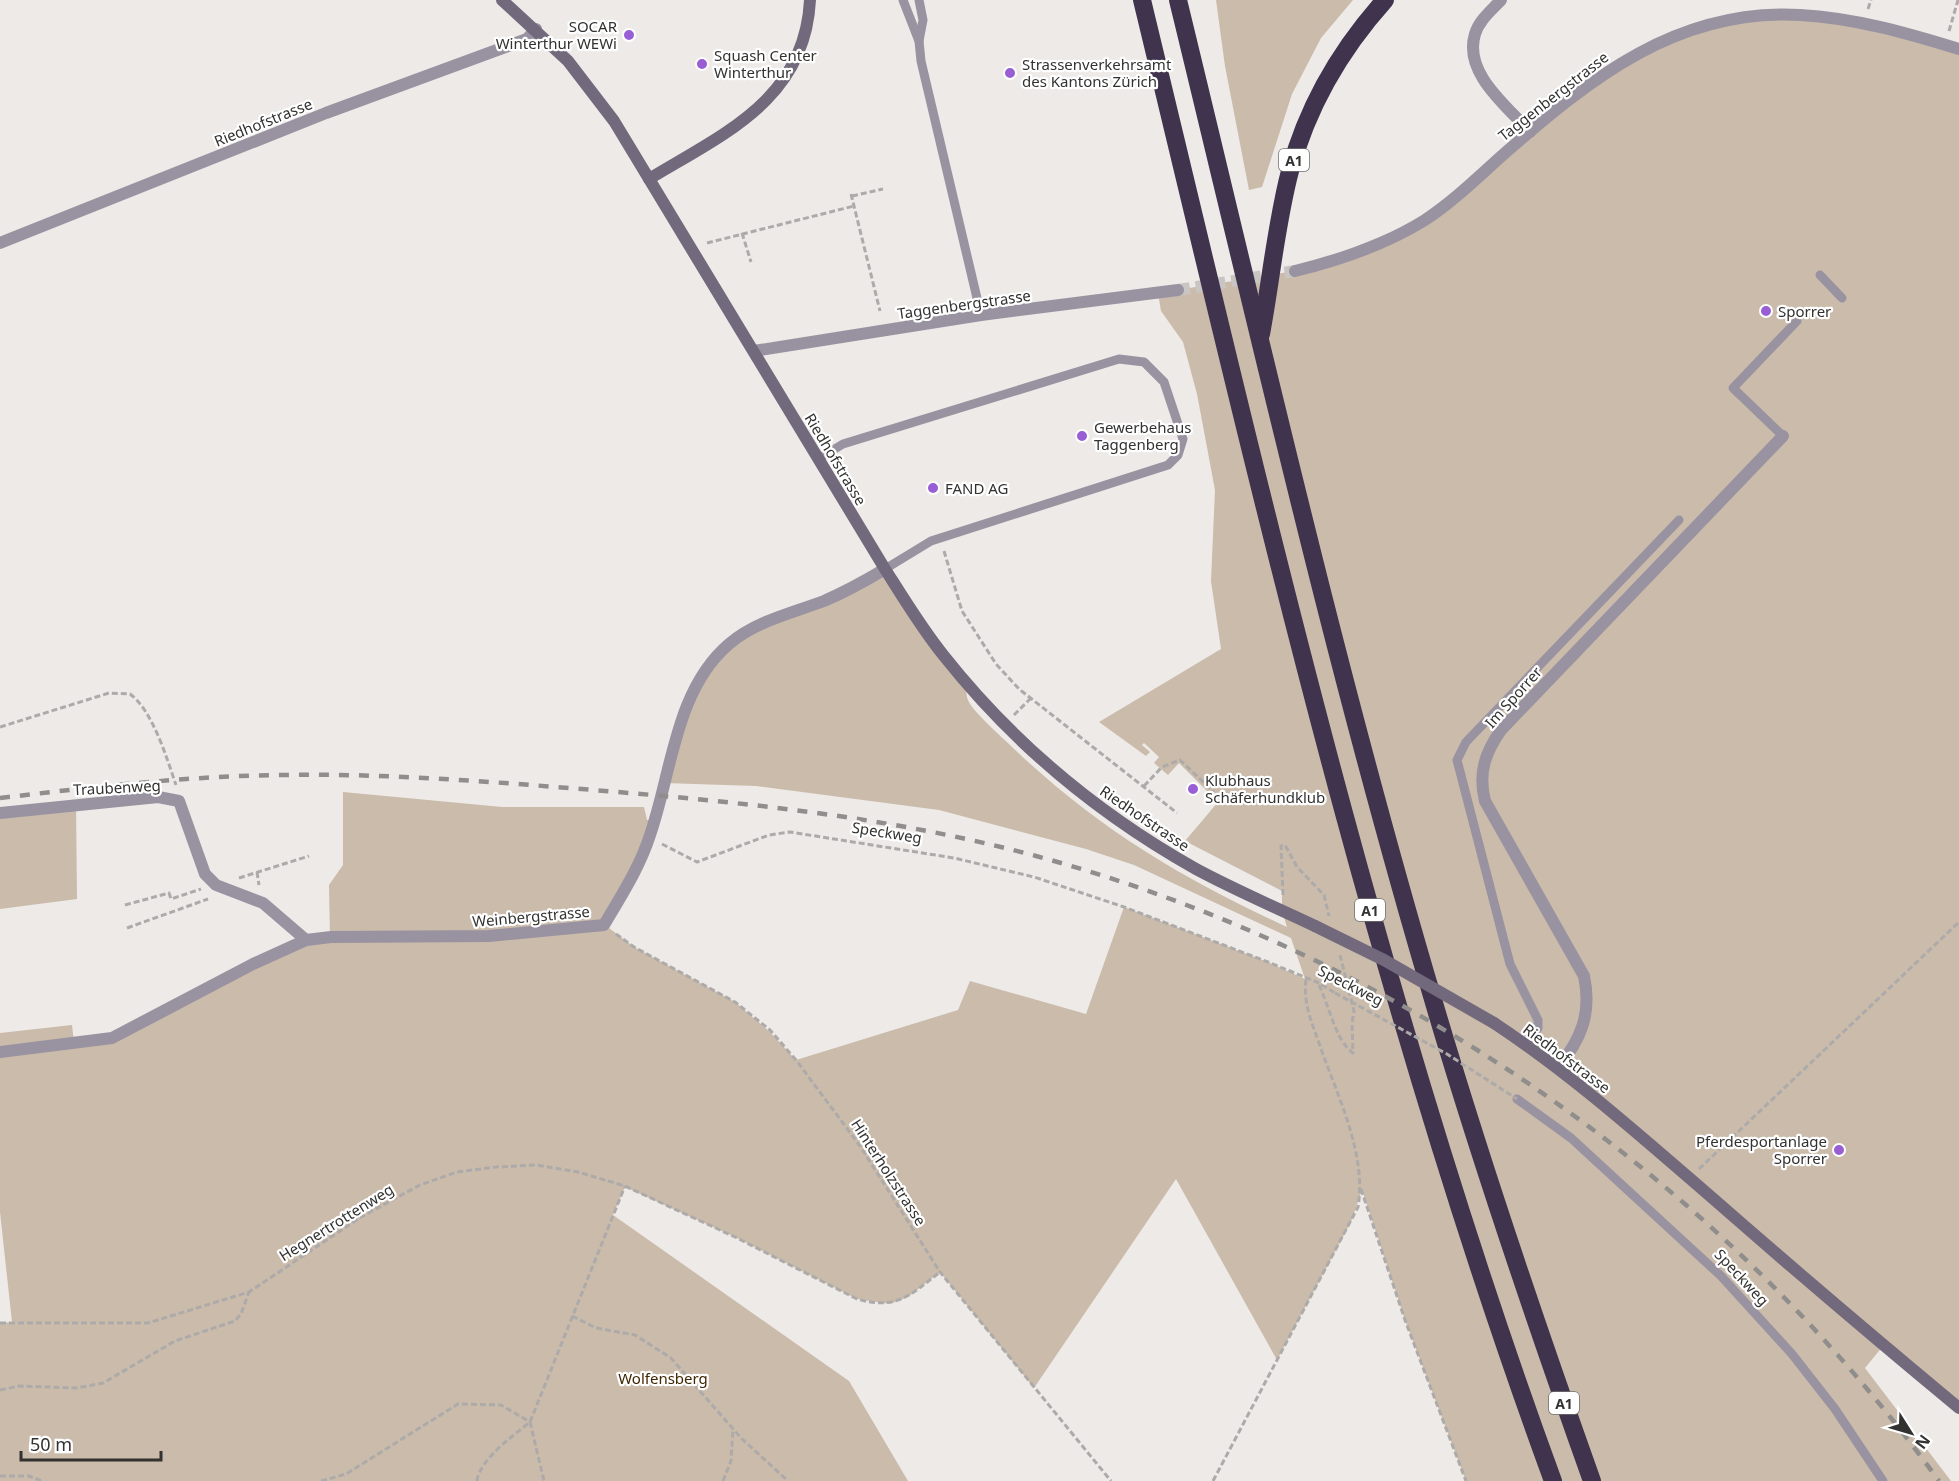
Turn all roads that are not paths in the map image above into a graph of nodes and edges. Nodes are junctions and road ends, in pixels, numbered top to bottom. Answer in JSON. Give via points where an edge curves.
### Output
{"nodes":[{"id":1,"x":502,"y":0,"type":"edge"},
{"id":2,"x":810,"y":0,"type":"edge"},
{"id":3,"x":903,"y":0,"type":"edge"},
{"id":4,"x":919,"y":0,"type":"edge"},
{"id":5,"x":1142,"y":0,"type":"edge"},
{"id":6,"x":1178,"y":0,"type":"edge"},
{"id":7,"x":1385,"y":0,"type":"edge"},
{"id":8,"x":1501,"y":0,"type":"edge"},
{"id":9,"x":536,"y":29,"type":"junction"},
{"id":10,"x":919,"y":41,"type":"junction"},
{"id":11,"x":1959,"y":49,"type":"edge"},
{"id":12,"x":1530,"y":132,"type":"junction"},
{"id":13,"x":650,"y":179,"type":"junction"},
{"id":14,"x":0,"y":243,"type":"edge"},
{"id":15,"x":1295,"y":271,"type":"tunnel mouth"},
{"id":16,"x":1820,"y":275,"type":"dead end"},
{"id":17,"x":1178,"y":290,"type":"tunnel mouth"},
{"id":18,"x":1842,"y":298,"type":"dead end"},
{"id":19,"x":981,"y":315,"type":"junction"},
{"id":20,"x":1797,"y":321,"type":"dead end"},
{"id":21,"x":1260,"y":342,"type":"junction"},
{"id":22,"x":754,"y":351,"type":"junction"},
{"id":23,"x":1783,"y":436,"type":"joint"},
{"id":24,"x":818,"y":459,"type":"junction"},
{"id":25,"x":1679,"y":520,"type":"dead end"},
{"id":26,"x":885,"y":569,"type":"junction"},
{"id":27,"x":0,"y":813,"type":"edge"},
{"id":28,"x":306,"y":940,"type":"junction"},
{"id":29,"x":1527,"y":1045,"type":"junction"},
{"id":30,"x":0,"y":1052,"type":"edge"},
{"id":31,"x":1558,"y":1068,"type":"junction"},
{"id":32,"x":1516,"y":1099,"type":"road end"},
{"id":33,"x":1959,"y":1408,"type":"edge"},
{"id":34,"x":1553,"y":1481,"type":"edge"},
{"id":35,"x":1592,"y":1481,"type":"edge"},
{"id":36,"x":1883,"y":1481,"type":"edge"}],
"edges":[{"from":1,"to":9,"type":"street","name":"Riedhofstrasse"},
{"from":2,"to":13,"type":"street","via":[[801,45],[783,80],[764,104],[736,128]]},
{"from":3,"to":10,"type":"lane"},
{"from":4,"to":10,"type":"lane","via":[[923,20]]},
{"from":5,"to":34,"type":"highway","number":"A1","via":[[1292,618],[1370,908],[1452,1186]]},
{"from":6,"to":21,"type":"highway","number":"A1"},
{"from":7,"to":21,"type":"highway","number":"A1","via":[[1332,73],[1297,148]]},
{"from":8,"to":12,"type":"street","via":[[1475,33],[1475,63],[1482,77]]},
{"from":9,"to":13,"type":"street","name":"Riedhofstrasse","via":[[592,90]]},
{"from":9,"to":14,"type":"street","name":"Riedhofstrasse","via":[[527,39],[326,113]]},
{"from":10,"to":19,"type":"lane"},
{"from":11,"to":12,"type":"street","name":"Taggenbergstrasse","via":[[1863,22],[1810,16],[1731,21],[1671,37],[1635,54],[1600,74]]},
{"from":12,"to":15,"type":"street","name":"Taggenbergstrasse","via":[[1425,219],[1388,241]]},
{"from":13,"to":22,"type":"street","name":"Riedhofstrasse"},
{"from":16,"to":18,"type":"lane"},
{"from":17,"to":19,"type":"street","name":"Taggenbergstrasse"},
{"from":19,"to":22,"type":"street","name":"Taggenbergstrasse"},
{"from":20,"to":23,"type":"lane","via":[[1733,388]]},
{"from":21,"to":35,"type":"highway","number":"A1","via":[[1356,723],[1432,996],[1518,1268]]},
{"from":22,"to":24,"type":"street","name":"Riedhofstrasse"},
{"from":23,"to":31,"type":"street","name":"Im Sporrer","via":[[1501,730],[1482,766],[1485,801],[1578,963],[1587,991],[1584,1026],[1578,1042]]},
{"from":24,"to":26,"type":"street","name":"Riedhofstrasse"},
{"from":24,"to":26,"type":"lane","via":[[843,444],[1119,359],[1144,362],[1164,382],[1183,439],[1178,455],[1168,465],[940,538]]},
{"from":25,"to":29,"type":"lane","via":[[1466,742],[1457,759],[1510,964],[1538,1020],[1538,1028]]},
{"from":26,"to":28,"type":"street","name":"Weinbergstrasse","via":[[843,593],[753,628],[729,643],[708,666],[692,693],[650,838],[604,924],[489,936]]},
{"from":26,"to":29,"type":"street","name":"Riedhofstrasse","bridge":true,"via":[[944,656],[1005,724],[1079,791],[1143,837],[1197,869],[1384,960]]},
{"from":27,"to":28,"type":"street","name":"Traubenweg","via":[[158,797],[179,801],[205,873],[216,885],[263,903]]},
{"from":28,"to":30,"type":"street","name":"Weinbergstrasse","via":[[112,1038]]},
{"from":29,"to":31,"type":"street","name":"Riedhofstrasse"},
{"from":31,"to":33,"type":"street","name":"Riedhofstrasse"},
{"from":32,"to":36,"type":"lane","name":"Speckweg","via":[[1570,1138],[1721,1276],[1792,1354]]}]}
